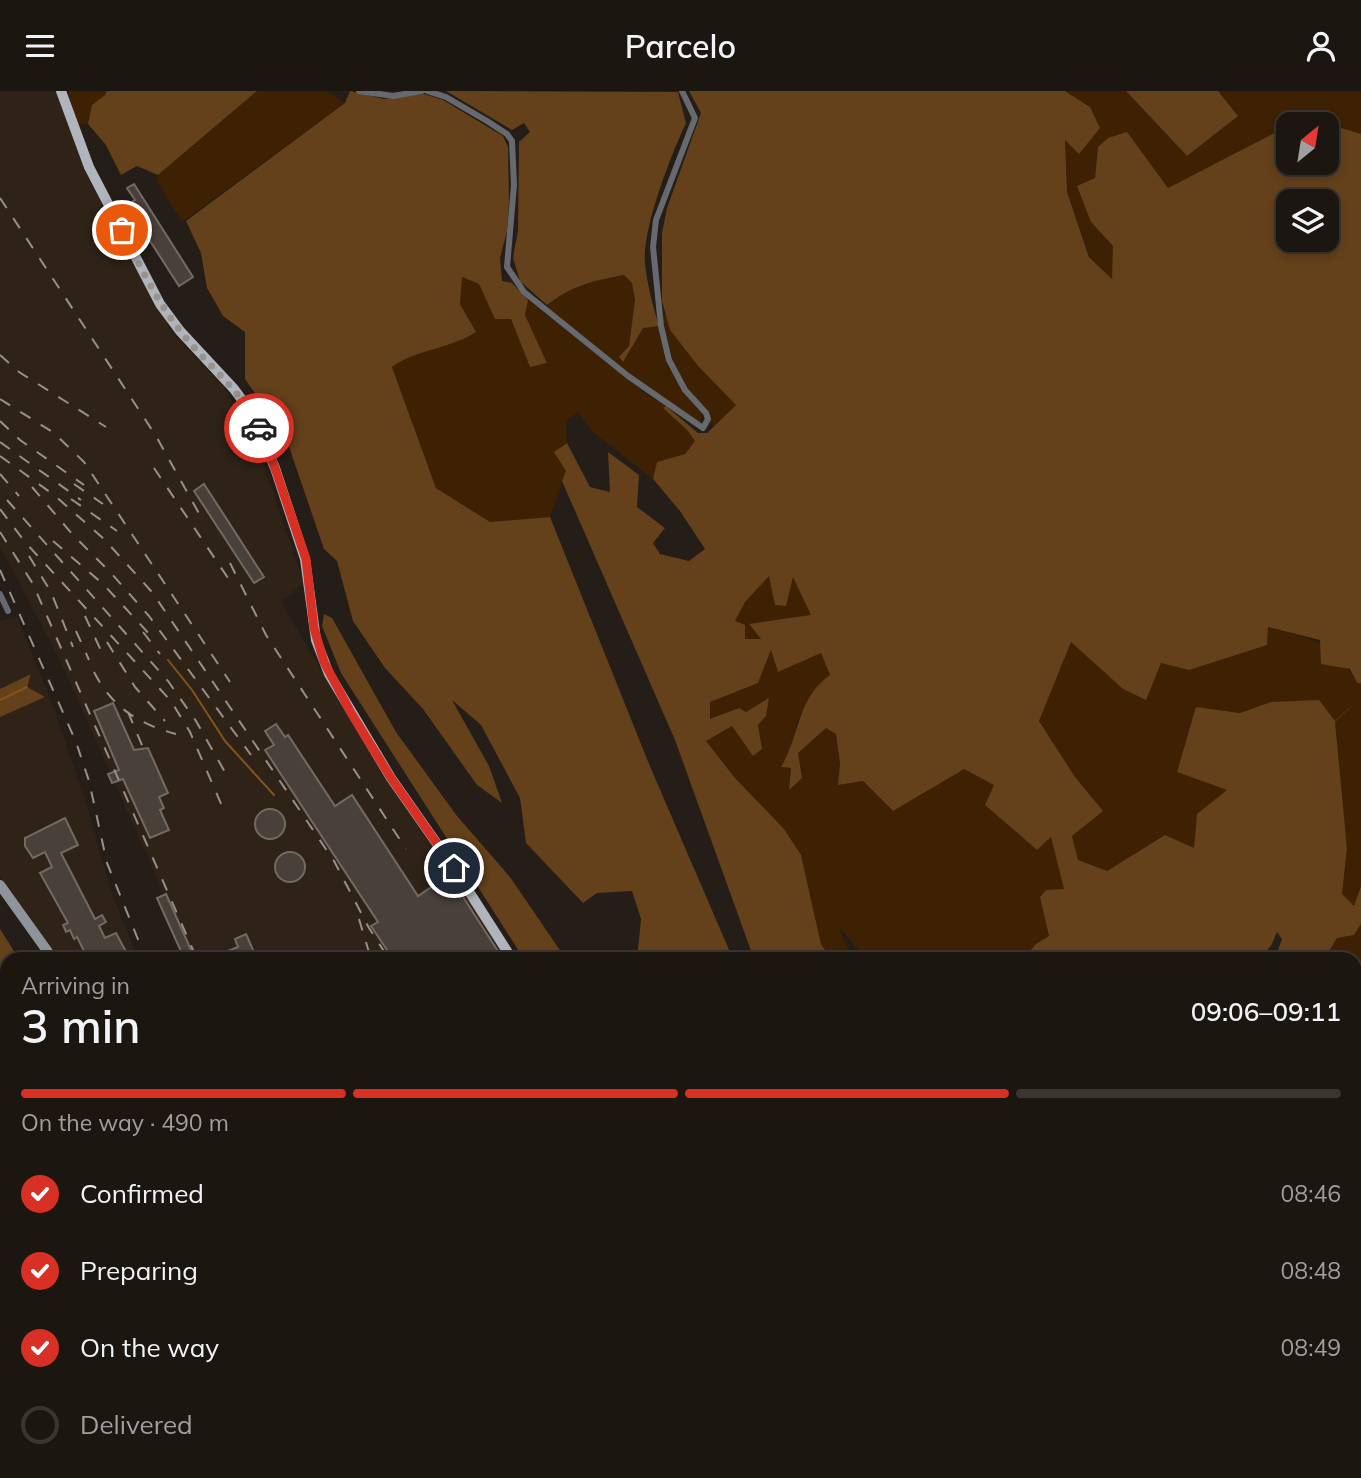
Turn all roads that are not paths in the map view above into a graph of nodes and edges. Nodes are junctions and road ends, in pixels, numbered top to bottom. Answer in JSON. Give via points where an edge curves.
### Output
{"nodes":[{"id":1,"x":61,"y":91,"type":"edge"},
{"id":2,"x":359,"y":91,"type":"edge"},
{"id":3,"x":425,"y":91,"type":"edge"},
{"id":4,"x":682,"y":91,"type":"edge"},
{"id":5,"x":0,"y":594,"type":"edge"},
{"id":6,"x":8,"y":611,"type":"dead end"},
{"id":7,"x":0,"y":885,"type":"edge"},
{"id":8,"x":48,"y":952,"type":"edge"},
{"id":9,"x":507,"y":952,"type":"edge"}],
"edges":[{"from":1,"to":9,"type":"main road","via":[[89,166],[160,304],[251,412],[306,559],[316,640],[329,674],[391,778]]},
{"from":2,"to":3,"type":"street","via":[[393,96]]},
{"from":3,"to":4,"type":"street","via":[[446,97],[512,141],[514,185],[507,267],[524,292],[628,376],[702,428],[706,413],[685,390],[669,360],[654,265],[656,220],[695,118]]},
{"from":5,"to":6,"type":"street"},
{"from":7,"to":8,"type":"main road"}]}
